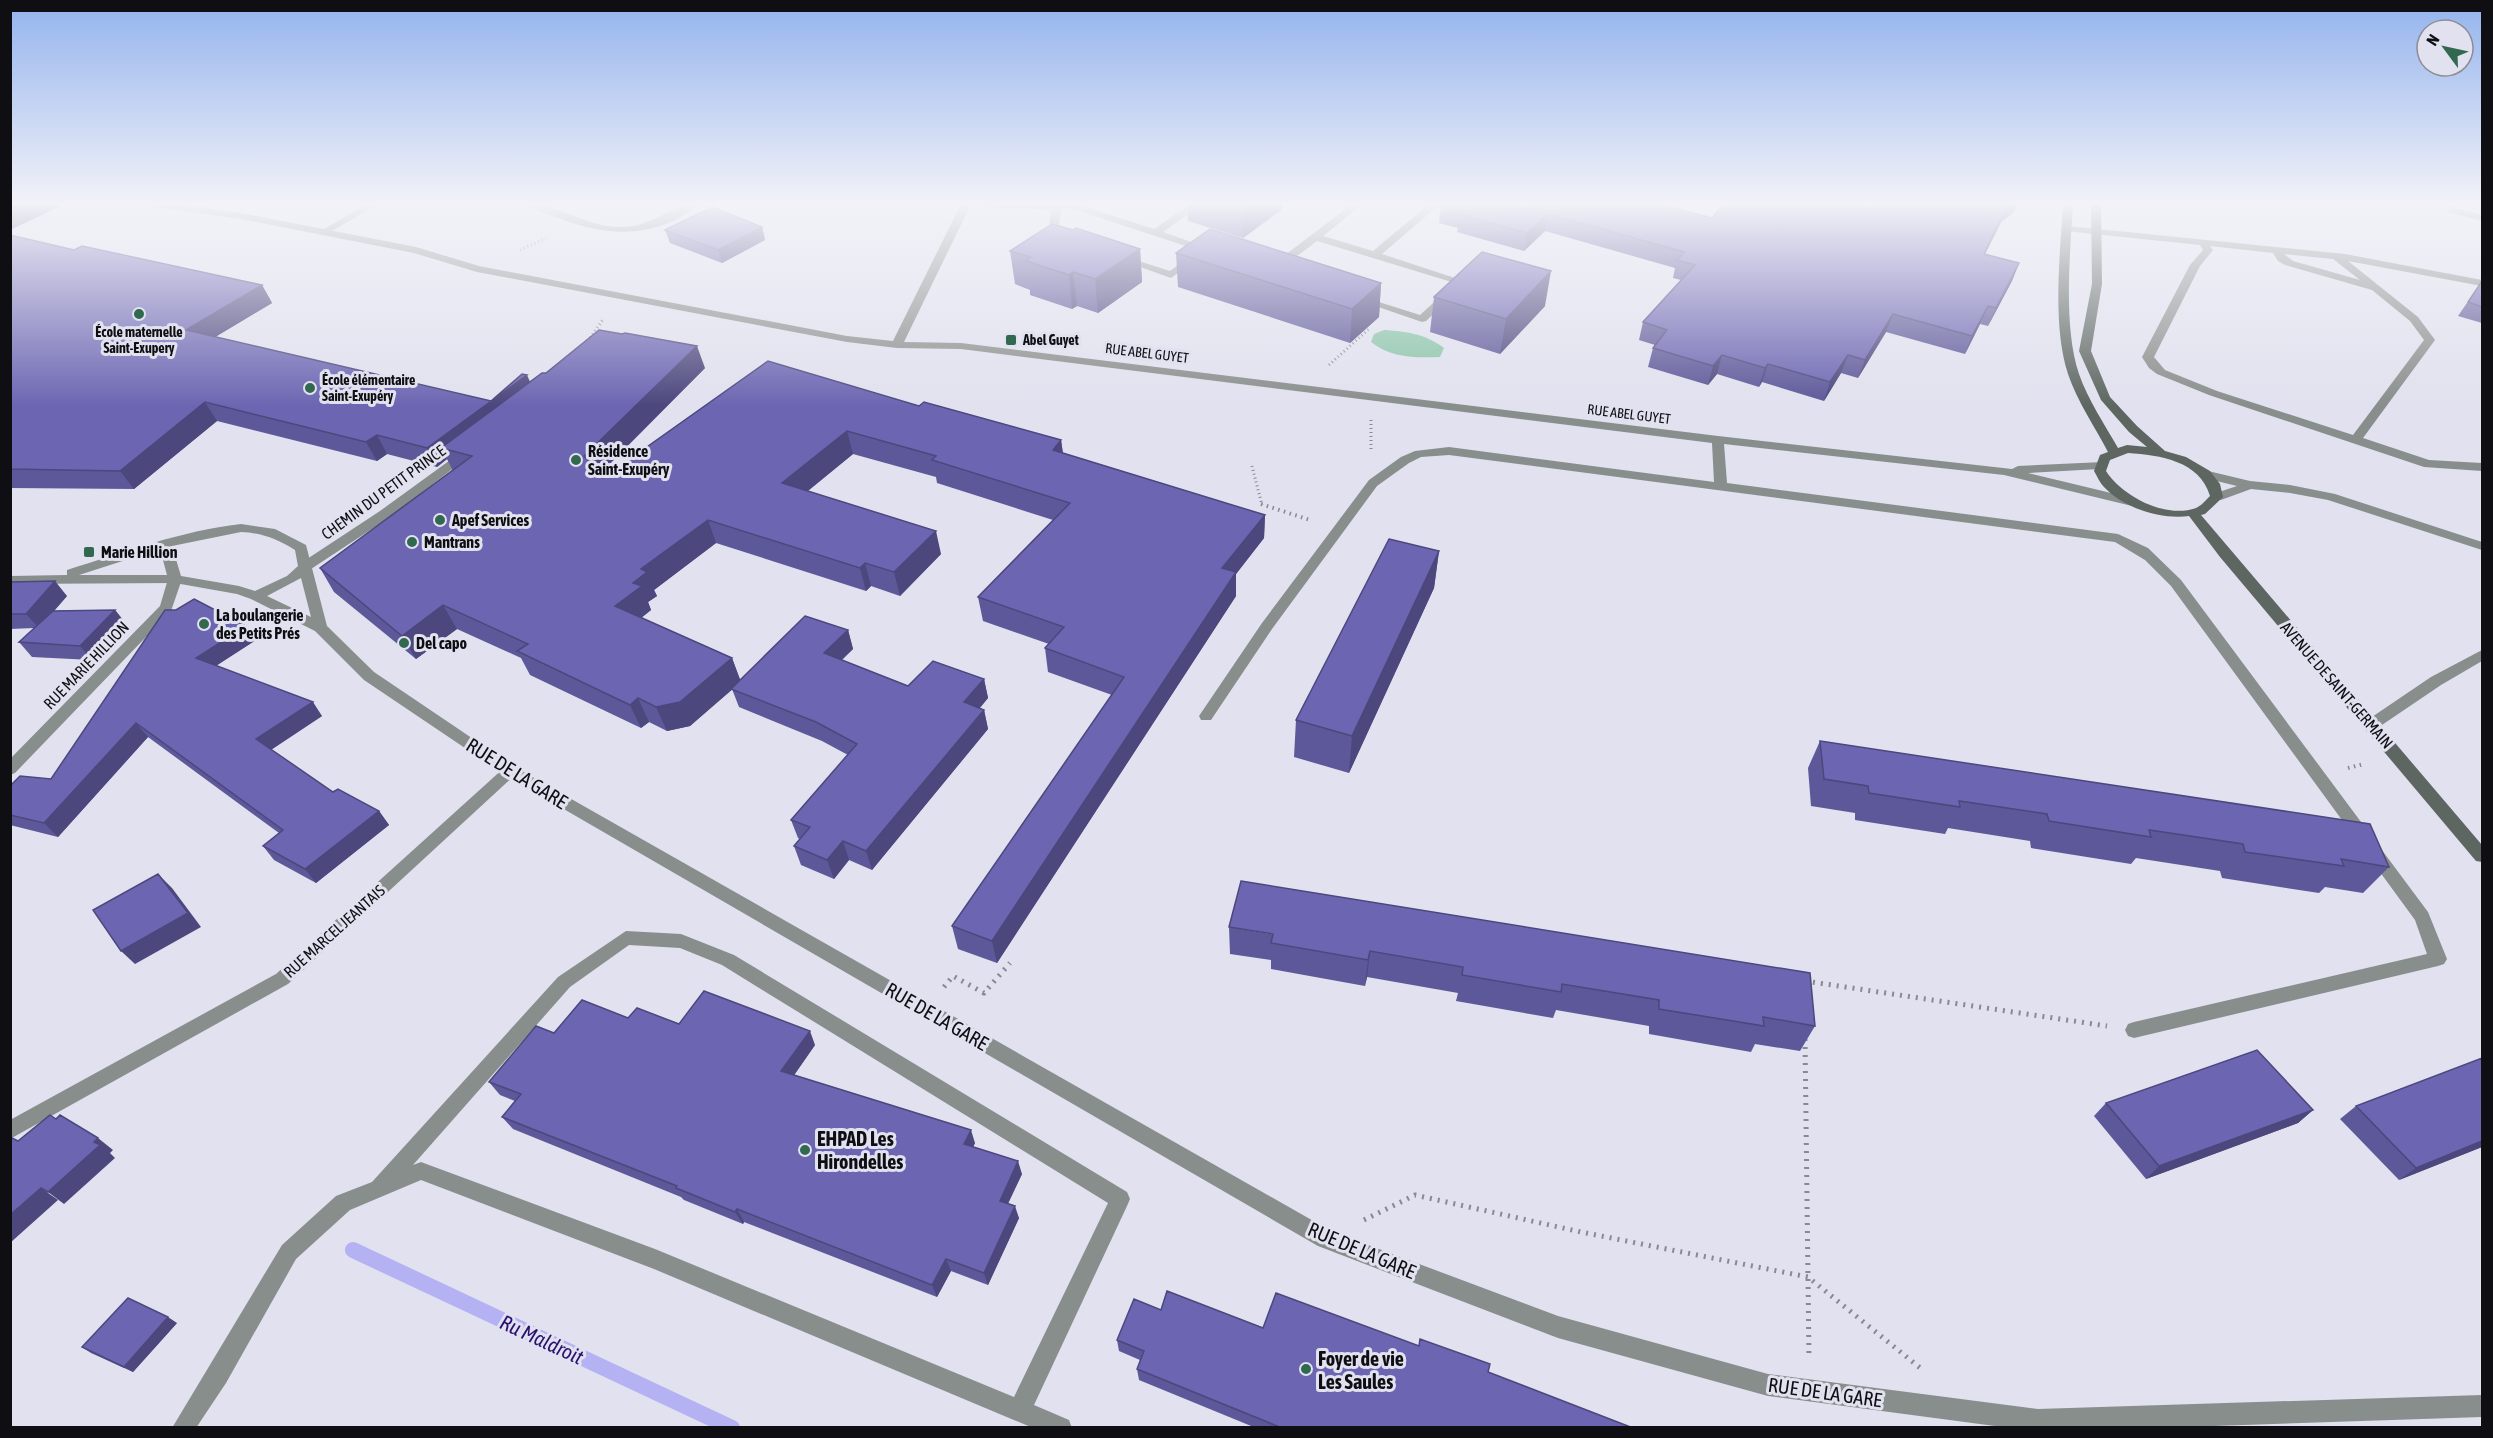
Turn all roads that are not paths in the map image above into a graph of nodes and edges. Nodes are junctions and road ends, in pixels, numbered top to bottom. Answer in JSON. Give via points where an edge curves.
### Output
{"nodes":[{"id":1,"x":488,"y":271,"type":"edge"},
{"id":2,"x":933,"y":271,"type":"edge"},
{"id":3,"x":1160,"y":271,"type":"edge"},
{"id":4,"x":1178,"y":271,"type":"edge"},
{"id":5,"x":1427,"y":271,"type":"edge"},
{"id":6,"x":2064,"y":271,"type":"edge"},
{"id":7,"x":2096,"y":271,"type":"edge"},
{"id":8,"x":2192,"y":271,"type":"edge"},
{"id":9,"x":2317,"y":271,"type":"edge"},
{"id":10,"x":2355,"y":271,"type":"edge"},
{"id":11,"x":2418,"y":271,"type":"edge"},
{"id":12,"x":2482,"y":283,"type":"edge"},
{"id":13,"x":2376,"y":288,"type":"junction"},
{"id":14,"x":1347,"y":295,"type":"edge"},
{"id":15,"x":897,"y":345,"type":"junction"},
{"id":16,"x":1718,"y":440,"type":"junction"},
{"id":17,"x":2356,"y":440,"type":"junction"},
{"id":18,"x":470,"y":449,"type":"edge"},
{"id":19,"x":2114,"y":452,"type":"junction"},
{"id":20,"x":2161,"y":453,"type":"junction"},
{"id":21,"x":2098,"y":465,"type":"junction"},
{"id":22,"x":2482,"y":467,"type":"edge"},
{"id":23,"x":2004,"y":471,"type":"junction"},
{"id":24,"x":2204,"y":474,"type":"junction"},
{"id":25,"x":2250,"y":485,"type":"junction"},
{"id":26,"x":1721,"y":486,"type":"junction"},
{"id":27,"x":2217,"y":497,"type":"junction"},
{"id":28,"x":2132,"y":502,"type":"junction"},
{"id":29,"x":2193,"y":513,"type":"junction"},
{"id":30,"x":165,"y":545,"type":"junction"},
{"id":31,"x":2482,"y":546,"type":"edge"},
{"id":32,"x":306,"y":566,"type":"junction"},
{"id":33,"x":55,"y":578,"type":"junction"},
{"id":34,"x":175,"y":579,"type":"junction"},
{"id":35,"x":10,"y":580,"type":"edge"},
{"id":36,"x":256,"y":596,"type":"junction"},
{"id":37,"x":320,"y":628,"type":"junction"},
{"id":38,"x":2482,"y":655,"type":"edge"},
{"id":39,"x":1206,"y":716,"type":"dead end"},
{"id":40,"x":2371,"y":724,"type":"junction"},
{"id":41,"x":10,"y":769,"type":"edge"},
{"id":42,"x":510,"y":771,"type":"junction"},
{"id":43,"x":2482,"y":856,"type":"edge"},
{"id":44,"x":2134,"y":1030,"type":"road end"},
{"id":45,"x":10,"y":1130,"type":"edge"},
{"id":46,"x":379,"y":1188,"type":"junction"},
{"id":47,"x":2482,"y":1406,"type":"edge"},
{"id":48,"x":1020,"y":1410,"type":"junction"},
{"id":49,"x":2040,"y":1424,"type":"edge"},
{"id":50,"x":183,"y":1428,"type":"edge"},
{"id":51,"x":1061,"y":1428,"type":"edge"}],
"edges":[{"from":1,"to":15,"type":"street","name":"RUE ABEL GUYET"},
{"from":2,"to":15,"type":"street"},
{"from":3,"to":4,"type":"street","via":[[1171,275]]},
{"from":5,"to":14,"type":"street","via":[[1462,282],[1422,319]]},
{"from":6,"to":19,"type":"main road","via":[[2067,349],[2074,376]]},
{"from":7,"to":20,"type":"main road","via":[[2085,351],[2105,398]]},
{"from":8,"to":17,"type":"street","via":[[2148,357],[2153,366],[2213,393]]},
{"from":9,"to":13,"type":"street"},
{"from":10,"to":13,"type":"street"},
{"from":11,"to":12,"type":"street"},
{"from":13,"to":17,"type":"street","via":[[2414,320],[2430,340]]},
{"from":15,"to":16,"type":"street","name":"RUE ABEL GUYET","via":[[978,348]]},
{"from":16,"to":23,"type":"street","name":"RUE ABEL GUYET"},
{"from":16,"to":26,"type":"street"},
{"from":17,"to":22,"type":"street","via":[[2428,464]]},
{"from":18,"to":32,"type":"street","name":"CHEMIN DU PETIT PRINCE"},
{"from":19,"to":20,"type":"main road","via":[[2127,449]]},
{"from":19,"to":21,"type":"main road","via":[[2103,457]]},
{"from":20,"to":24,"type":"main road"},
{"from":21,"to":23,"type":"street","name":"RUE ABEL GUYET"},
{"from":21,"to":28,"type":"main road","via":[[2106,484]]},
{"from":23,"to":28,"type":"street","name":"RUE ABEL GUYET"},
{"from":24,"to":25,"type":"street"},
{"from":24,"to":27,"type":"main road"},
{"from":25,"to":27,"type":"street"},
{"from":25,"to":31,"type":"street","via":[[2331,497]]},
{"from":26,"to":39,"type":"street","via":[[1449,451],[1419,454],[1405,460],[1373,483]]},
{"from":26,"to":44,"type":"street","via":[[2133,543],[2176,584],[2422,916],[2438,959]]},
{"from":27,"to":29,"type":"main road","via":[[2205,510]]},
{"from":28,"to":29,"type":"main road","via":[[2163,512]]},
{"from":29,"to":40,"type":"main road","name":"AVENUE DE SAINT-GERMAIN"},
{"from":30,"to":32,"type":"street","name":"RUE DE LA GARE","via":[[225,530],[257,528],[282,536],[301,548]]},
{"from":30,"to":33,"type":"street","name":"RUE DE LA GARE"},
{"from":30,"to":34,"type":"street"},
{"from":32,"to":36,"type":"street","via":[[292,579]]},
{"from":32,"to":37,"type":"street","name":"RUE DE LA GARE"},
{"from":33,"to":34,"type":"street","name":"RUE DE LA GARE"},
{"from":33,"to":35,"type":"street","name":"RUE DE LA GARE"},
{"from":34,"to":36,"type":"street","name":"RUE DE LA GARE"},
{"from":34,"to":41,"type":"street","name":"RUE MARIE HILLION","via":[[166,608]]},
{"from":36,"to":37,"type":"street","name":"RUE DE LA GARE"},
{"from":37,"to":42,"type":"street","name":"RUE DE LA GARE","via":[[369,676]]},
{"from":38,"to":40,"type":"street"},
{"from":40,"to":43,"type":"main road","name":"AVENUE DE SAINT-GERMAIN"},
{"from":42,"to":45,"type":"street","name":"RUE MARCEL JEANTAIS","via":[[282,979]]},
{"from":42,"to":49,"type":"street","name":"RUE DE LA GARE","via":[[1325,1239],[1558,1327],[1768,1385]]},
{"from":46,"to":48,"type":"street","via":[[421,1171],[655,1259]]},
{"from":46,"to":48,"type":"street","via":[[564,982],[626,938],[681,941],[728,960],[1120,1199]]},
{"from":46,"to":50,"type":"street","via":[[343,1203],[289,1252]]},
{"from":47,"to":49,"type":"street","name":"RUE DE LA GARE"},
{"from":48,"to":51,"type":"street"}]}
